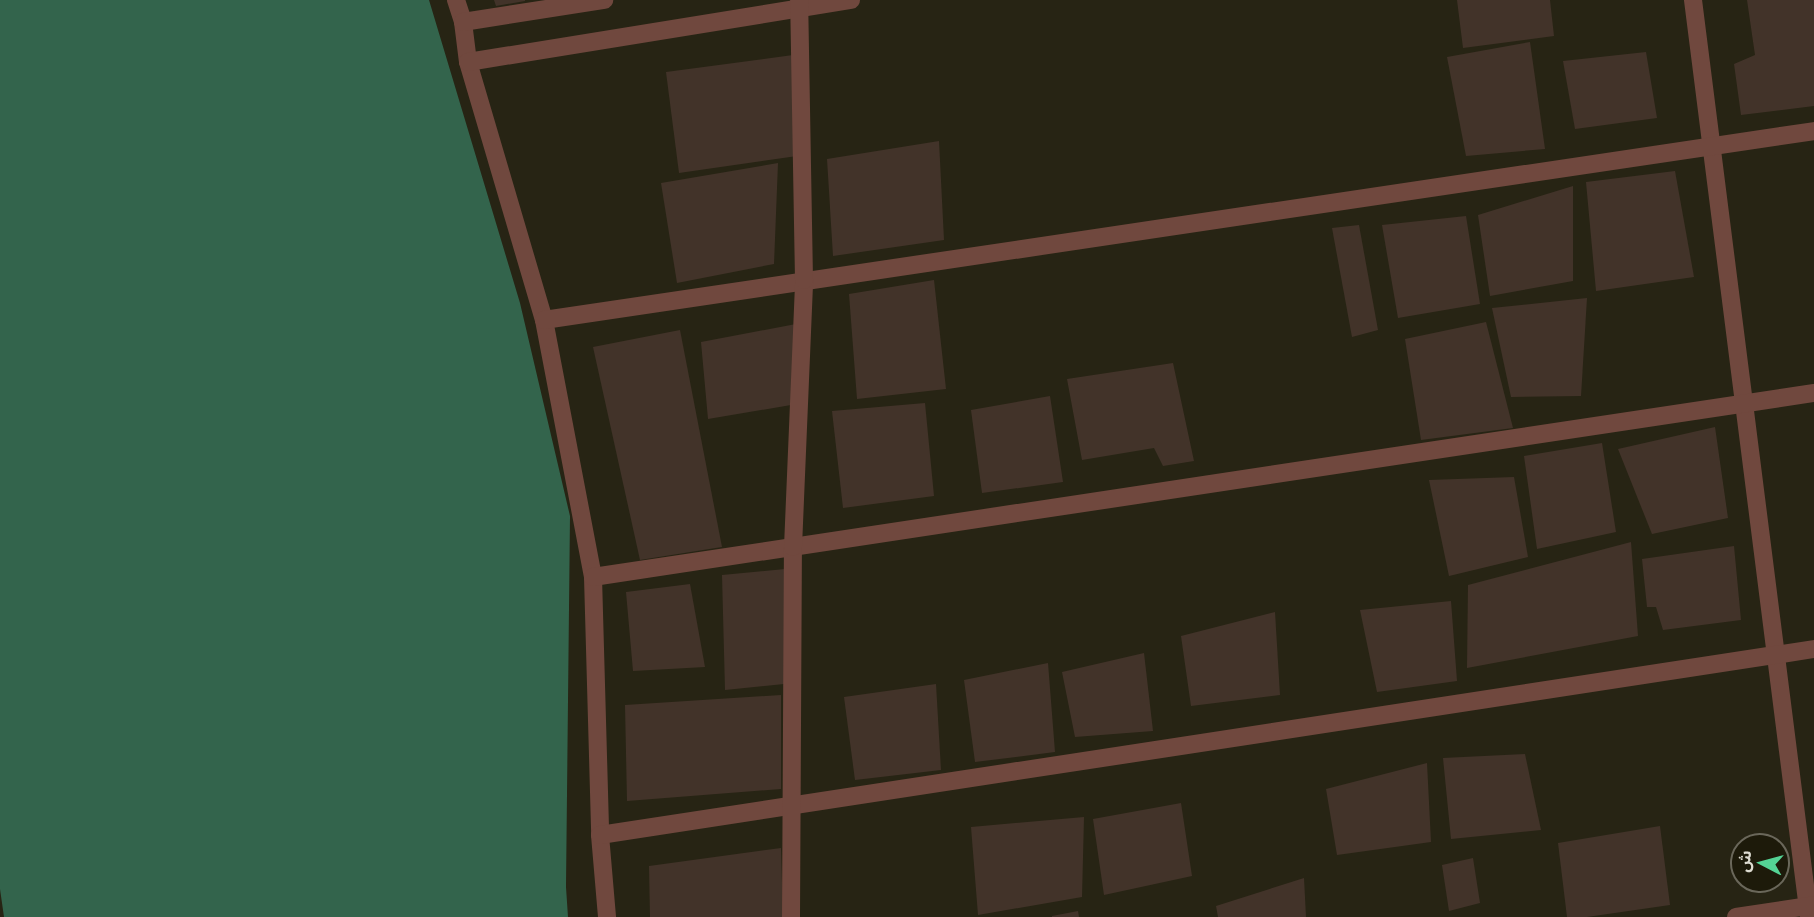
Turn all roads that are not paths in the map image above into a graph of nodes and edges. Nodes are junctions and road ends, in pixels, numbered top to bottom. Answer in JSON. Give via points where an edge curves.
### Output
{"nodes":[{"id":1,"x":456,"y":0,"type":"edge"},
{"id":2,"x":604,"y":0,"type":"edge"},
{"id":3,"x":851,"y":0,"type":"edge"},
{"id":4,"x":1693,"y":0,"type":"edge"},
{"id":5,"x":800,"y":4,"type":"edge"},
{"id":6,"x":463,"y":22,"type":"junction"},
{"id":7,"x":468,"y":62,"type":"junction"},
{"id":8,"x":1814,"y":131,"type":"edge"},
{"id":9,"x":1712,"y":147,"type":"junction"},
{"id":10,"x":804,"y":280,"type":"junction"},
{"id":11,"x":544,"y":320,"type":"junction"},
{"id":12,"x":1814,"y":393,"type":"edge"},
{"id":13,"x":1744,"y":404,"type":"junction"},
{"id":14,"x":793,"y":547,"type":"junction"},
{"id":15,"x":593,"y":577,"type":"junction"},
{"id":16,"x":1814,"y":649,"type":"edge"},
{"id":17,"x":1775,"y":655,"type":"junction"},
{"id":18,"x":791,"y":806,"type":"junction"},
{"id":19,"x":600,"y":836,"type":"junction"},
{"id":20,"x":1810,"y":910,"type":"edge"},
{"id":21,"x":607,"y":917,"type":"edge"},
{"id":22,"x":790,"y":917,"type":"edge"},
{"id":23,"x":1736,"y":917,"type":"edge"}],
"edges":[{"from":1,"to":6,"type":"street"},
{"from":2,"to":6,"type":"street"},
{"from":3,"to":5,"type":"street"},
{"from":4,"to":9,"type":"street"},
{"from":5,"to":7,"type":"street"},
{"from":5,"to":10,"type":"street"},
{"from":6,"to":7,"type":"street"},
{"from":7,"to":11,"type":"street"},
{"from":8,"to":9,"type":"street"},
{"from":9,"to":10,"type":"street"},
{"from":9,"to":13,"type":"street"},
{"from":10,"to":11,"type":"street"},
{"from":10,"to":14,"type":"street"},
{"from":11,"to":15,"type":"street"},
{"from":12,"to":13,"type":"street"},
{"from":13,"to":14,"type":"street"},
{"from":13,"to":17,"type":"street"},
{"from":14,"to":15,"type":"street"},
{"from":14,"to":18,"type":"street"},
{"from":15,"to":19,"type":"street"},
{"from":16,"to":17,"type":"street"},
{"from":17,"to":18,"type":"street"},
{"from":17,"to":20,"type":"street"},
{"from":18,"to":19,"type":"street"},
{"from":18,"to":22,"type":"street"},
{"from":19,"to":21,"type":"street"},
{"from":20,"to":23,"type":"street"}]}
